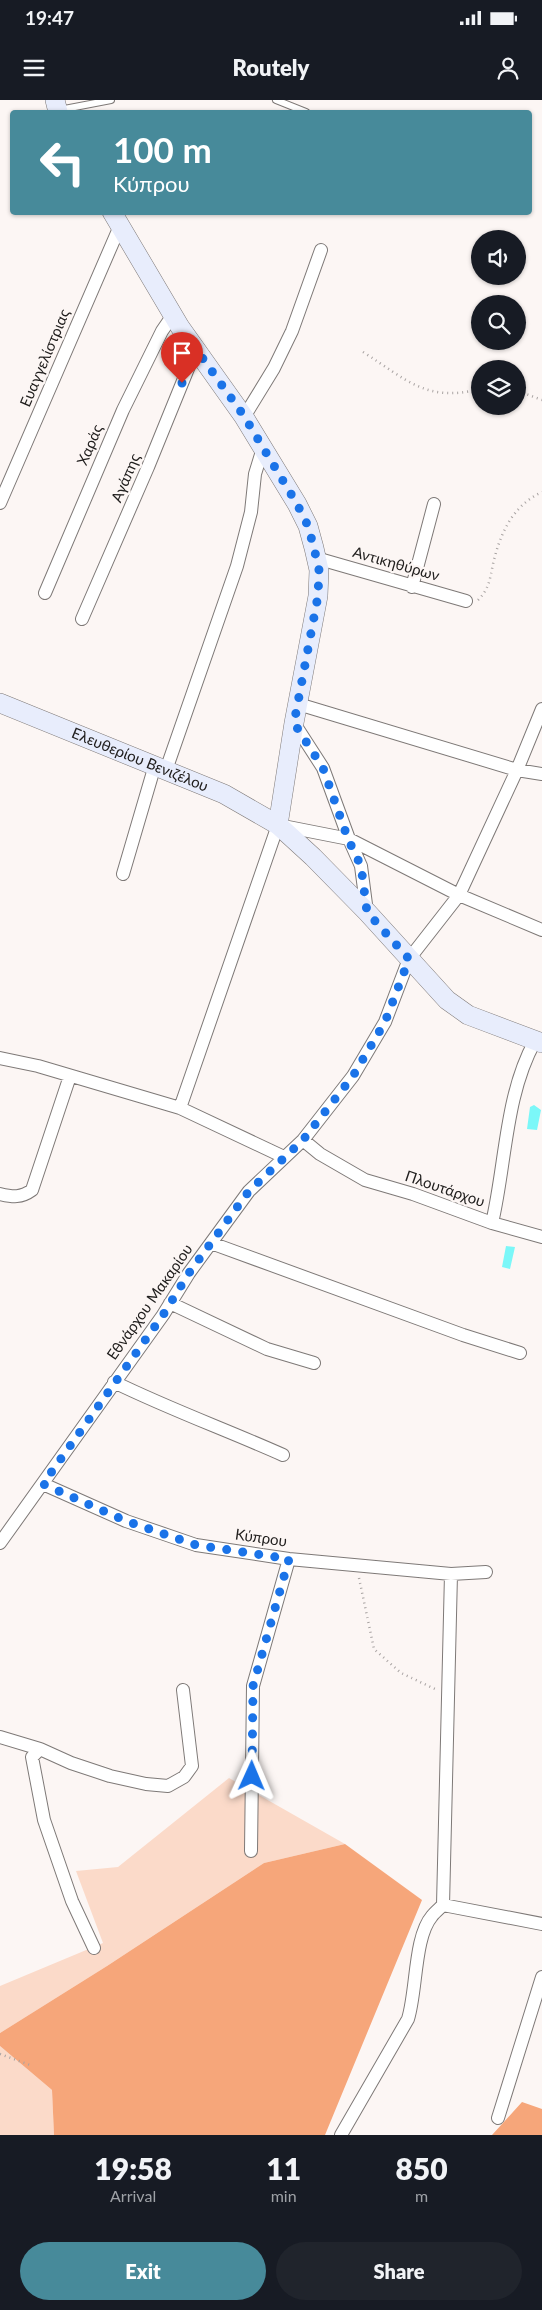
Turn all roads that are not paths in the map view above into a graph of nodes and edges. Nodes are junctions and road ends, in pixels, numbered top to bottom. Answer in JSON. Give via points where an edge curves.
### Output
{"nodes":[{"id":1,"x":111,"y":100,"type":"edge"},
{"id":2,"x":276,"y":100,"type":"edge"},
{"id":3,"x":57,"y":108,"type":"edge"},
{"id":4,"x":301,"y":110,"type":"edge"},
{"id":5,"x":116,"y":219,"type":"edge"},
{"id":6,"x":321,"y":250,"type":"dead end"},
{"id":7,"x":173,"y":315,"type":"junction"},
{"id":8,"x":196,"y":349,"type":"junction"},
{"id":9,"x":244,"y":416,"type":"junction"},
{"id":10,"x":263,"y":448,"type":"junction"},
{"id":11,"x":0,"y":503,"type":"edge"},
{"id":12,"x":434,"y":504,"type":"dead end"},
{"id":13,"x":316,"y":558,"type":"junction"},
{"id":14,"x":412,"y":586,"type":"junction"},
{"id":15,"x":45,"y":593,"type":"dead end"},
{"id":16,"x":466,"y":601,"type":"road end"},
{"id":17,"x":82,"y":619,"type":"dead end"},
{"id":18,"x":0,"y":703,"type":"edge"},
{"id":19,"x":298,"y":704,"type":"junction"},
{"id":20,"x":542,"y":709,"type":"edge"},
{"id":21,"x":294,"y":723,"type":"junction"},
{"id":22,"x":161,"y":768,"type":"junction"},
{"id":23,"x":517,"y":770,"type":"junction"},
{"id":24,"x":542,"y":774,"type":"edge"},
{"id":25,"x":278,"y":825,"type":"junction"},
{"id":26,"x":348,"y":839,"type":"junction"},
{"id":27,"x":123,"y":874,"type":"dead end"},
{"id":28,"x":459,"y":895,"type":"junction"},
{"id":29,"x":367,"y":912,"type":"junction"},
{"id":30,"x":542,"y":930,"type":"edge"},
{"id":31,"x":409,"y":959,"type":"junction"},
{"id":32,"x":538,"y":1042,"type":"edge"},
{"id":33,"x":0,"y":1058,"type":"edge"},
{"id":34,"x":70,"y":1076,"type":"junction"},
{"id":35,"x":180,"y":1108,"type":"junction"},
{"id":36,"x":303,"y":1140,"type":"junction"},
{"id":37,"x":284,"y":1156,"type":"junction"},
{"id":38,"x":0,"y":1194,"type":"edge"},
{"id":39,"x":492,"y":1223,"type":"junction"},
{"id":40,"x":542,"y":1237,"type":"edge"},
{"id":41,"x":211,"y":1243,"type":"junction"},
{"id":42,"x":170,"y":1303,"type":"junction"},
{"id":43,"x":520,"y":1353,"type":"dead end"},
{"id":44,"x":314,"y":1363,"type":"dead end"},
{"id":45,"x":114,"y":1382,"type":"junction"},
{"id":46,"x":283,"y":1455,"type":"dead end"},
{"id":47,"x":43,"y":1484,"type":"junction"},
{"id":48,"x":1,"y":1540,"type":"edge"},
{"id":49,"x":289,"y":1559,"type":"junction"},
{"id":50,"x":486,"y":1572,"type":"dead end"},
{"id":51,"x":451,"y":1574,"type":"junction"},
{"id":52,"x":183,"y":1690,"type":"dead end"},
{"id":53,"x":0,"y":1737,"type":"edge"},
{"id":54,"x":40,"y":1749,"type":"junction"},
{"id":55,"x":251,"y":1851,"type":"dead end"},
{"id":56,"x":443,"y":1905,"type":"junction"},
{"id":57,"x":542,"y":1924,"type":"edge"},
{"id":58,"x":94,"y":1948,"type":"dead end"},
{"id":59,"x":542,"y":1977,"type":"edge"},
{"id":60,"x":498,"y":2118,"type":"dead end"},
{"id":61,"x":342,"y":2135,"type":"edge"}],
"edges":[{"from":1,"to":3,"type":"lane"},
{"from":2,"to":4,"type":"lane"},
{"from":5,"to":7,"type":"street"},
{"from":5,"to":11,"type":"street","name":"Ευαγγελίστριας"},
{"from":6,"to":9,"type":"street","via":[[292,331],[274,368]]},
{"from":7,"to":8,"type":"street"},
{"from":7,"to":15,"type":"street","name":"Χαράς","via":[[123,410]]},
{"from":8,"to":9,"type":"street"},
{"from":8,"to":17,"type":"street","name":"Αγάπης"},
{"from":9,"to":10,"type":"street"},
{"from":10,"to":13,"type":"street","via":[[308,526]]},
{"from":10,"to":22,"type":"street","via":[[237,566]]},
{"from":12,"to":14,"type":"street"},
{"from":13,"to":14,"type":"street","name":"Αντικηθύρων"},
{"from":13,"to":19,"type":"street","via":[[318,596]]},
{"from":14,"to":16,"type":"street","name":"Αντικηθύρων"},
{"from":18,"to":22,"type":"street","name":"Ελευθερίου Βενιζέλου"},
{"from":19,"to":21,"type":"street"},
{"from":19,"to":23,"type":"street"},
{"from":20,"to":23,"type":"street","name":"Εθνάρχου Μακαρίου"},
{"from":21,"to":25,"type":"street"},
{"from":21,"to":26,"type":"street","via":[[323,768]]},
{"from":22,"to":25,"type":"street","name":"Ελευθερίου Βενιζέλου","via":[[224,794]]},
{"from":22,"to":27,"type":"street"},
{"from":23,"to":24,"type":"street"},
{"from":23,"to":28,"type":"street","name":"Εθνάρχου Μακαρίου"},
{"from":25,"to":26,"type":"street"},
{"from":25,"to":29,"type":"street","name":"Ελευθερίου Βενιζέλου"},
{"from":25,"to":35,"type":"street"},
{"from":26,"to":28,"type":"street"},
{"from":26,"to":29,"type":"street","via":[[361,866]]},
{"from":28,"to":30,"type":"street"},
{"from":28,"to":31,"type":"street","name":"Εθνάρχου Μακαρίου"},
{"from":29,"to":31,"type":"street","name":"Ελευθερίου Βενιζέλου"},
{"from":31,"to":32,"type":"street","name":"Ελευθερίου Βενιζέλου","via":[[447,1000],[468,1015]]},
{"from":31,"to":36,"type":"street","name":"Εθνάρχου Μακαρίου","via":[[385,1022],[353,1076]]},
{"from":32,"to":39,"type":"street","name":"Πλουτάρχου","via":[[527,1055],[519,1080]]},
{"from":33,"to":34,"type":"street"},
{"from":34,"to":35,"type":"street"},
{"from":34,"to":38,"type":"street","via":[[32,1190],[24,1196]]},
{"from":35,"to":37,"type":"street"},
{"from":36,"to":37,"type":"street","name":"Εθνάρχου Μακαρίου"},
{"from":36,"to":39,"type":"street","name":"Πλουτάρχου","via":[[320,1154],[365,1180]]},
{"from":37,"to":41,"type":"street","name":"Εθνάρχου Μακαρίου","via":[[249,1191]]},
{"from":39,"to":40,"type":"street"},
{"from":41,"to":42,"type":"street","name":"Εθνάρχου Μακαρίου"},
{"from":41,"to":43,"type":"street"},
{"from":42,"to":44,"type":"street","via":[[267,1349]]},
{"from":42,"to":45,"type":"street","name":"Εθνάρχου Μακαρίου"},
{"from":45,"to":46,"type":"street","via":[[170,1409]]},
{"from":45,"to":47,"type":"street","name":"Εθνάρχου Μακαρίου"},
{"from":47,"to":48,"type":"street","name":"Εθνάρχου Μακαρίου"},
{"from":47,"to":49,"type":"street","name":"Κύπρου","via":[[126,1521],[196,1545]]},
{"from":49,"to":51,"type":"street","name":"Κύπρου"},
{"from":49,"to":55,"type":"street","via":[[253,1686]]},
{"from":50,"to":51,"type":"street","name":"Κύπρου"},
{"from":51,"to":56,"type":"street"},
{"from":52,"to":54,"type":"street","via":[[192,1766],[184,1777],[168,1786],[110,1776],[71,1764]]},
{"from":53,"to":54,"type":"street"},
{"from":54,"to":58,"type":"street","via":[[32,1757],[44,1820],[72,1901]]},
{"from":56,"to":57,"type":"street"},
{"from":56,"to":61,"type":"street","via":[[431,1917],[421,1938],[408,2018]]},
{"from":59,"to":60,"type":"street"}]}
